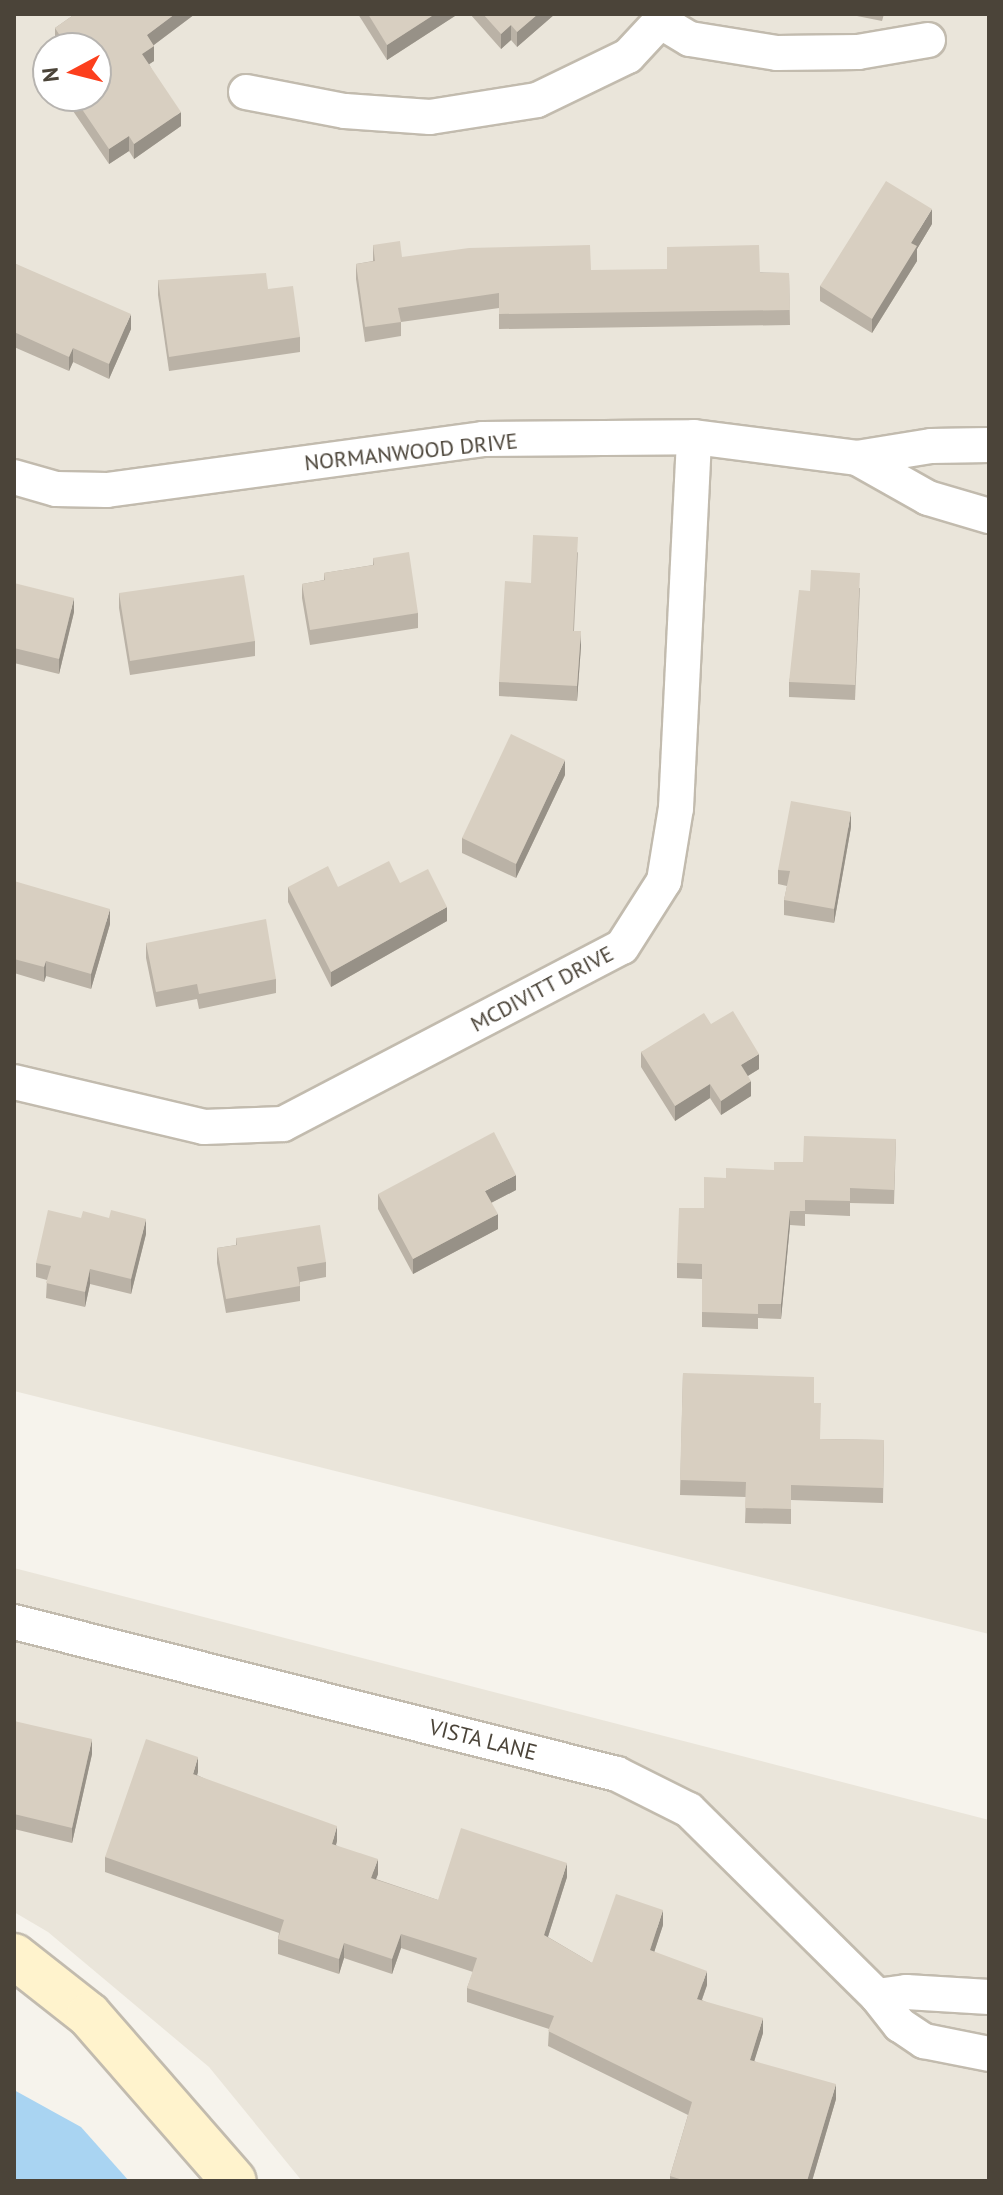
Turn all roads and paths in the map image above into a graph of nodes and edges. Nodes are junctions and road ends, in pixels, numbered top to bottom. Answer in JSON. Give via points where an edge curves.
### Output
{"nodes":[{"id":1,"x":665,"y":18,"type":"edge"},
{"id":2,"x":928,"y":40,"type":"dead end"},
{"id":3,"x":246,"y":92,"type":"dead end"},
{"id":4,"x":694,"y":437,"type":"junction"},
{"id":5,"x":989,"y":445,"type":"edge"},
{"id":6,"x":857,"y":458,"type":"junction"},
{"id":7,"x":14,"y":477,"type":"edge"},
{"id":8,"x":989,"y":516,"type":"edge"},
{"id":9,"x":14,"y":1082,"type":"edge"},
{"id":10,"x":14,"y":1622,"type":"edge"},
{"id":11,"x":14,"y":1956,"type":"edge"},
{"id":12,"x":877,"y":1996,"type":"junction"},
{"id":13,"x":989,"y":1997,"type":"edge"},
{"id":14,"x":989,"y":2054,"type":"edge"},
{"id":15,"x":234,"y":2181,"type":"edge"}],
"edges":[{"from":1,"to":2,"type":"street","via":[[690,39],[777,53],[858,52]]},
{"from":1,"to":3,"type":"street","via":[[628,56],[537,100],[430,117],[345,111]]},
{"from":4,"to":6,"type":"street","name":"NORMANWOOD DRIVE"},
{"from":4,"to":7,"type":"street","name":"NORMANWOOD DRIVE","via":[[483,439],[107,490],[56,489]]},
{"from":4,"to":9,"type":"street","name":"MCDIVITT DRIVE","via":[[676,808],[664,881],[622,947],[283,1124],[204,1127]]},
{"from":5,"to":6,"type":"street","name":"NORMANWOOD DRIVE","via":[[931,446]]},
{"from":6,"to":8,"type":"street","name":"NORMANWOOD DRIVE","via":[[928,498]]},
{"from":10,"to":12,"type":"street","name":"VISTA LANE","via":[[617,1774],[689,1810]]},
{"from":11,"to":15,"type":"main road","via":[[89,2015]]},
{"from":12,"to":13,"type":"street","via":[[906,1992]]},
{"from":12,"to":14,"type":"street","name":"VISTA LANE","via":[[900,2025],[924,2041]]}]}
